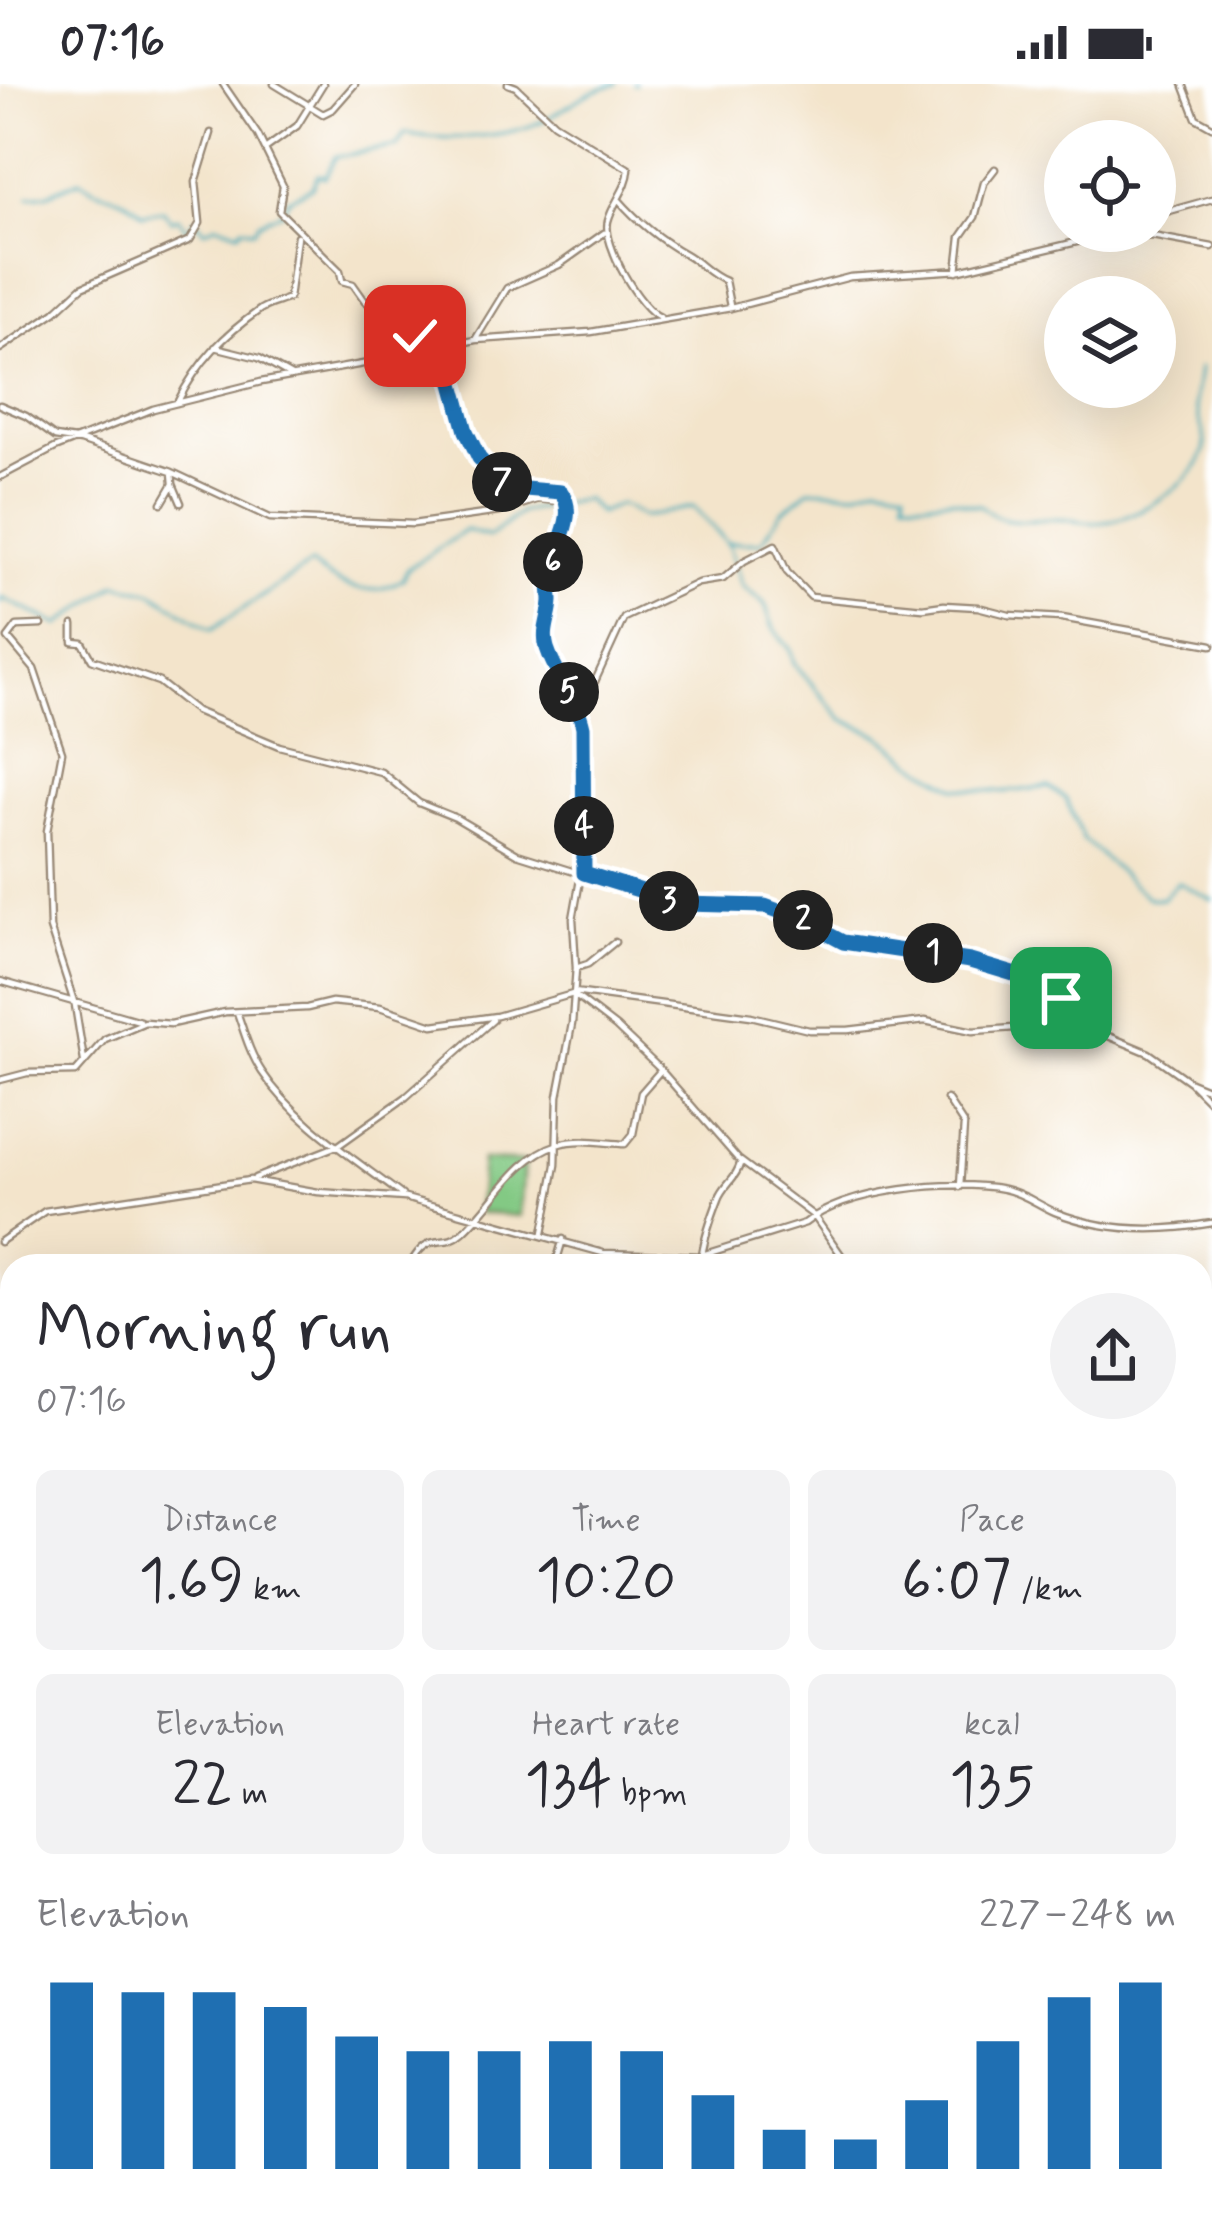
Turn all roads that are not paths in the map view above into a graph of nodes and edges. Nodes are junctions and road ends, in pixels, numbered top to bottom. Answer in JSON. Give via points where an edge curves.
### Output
{"nodes":[{"id":1,"x":223,"y":84,"type":"edge"},
{"id":2,"x":235,"y":84,"type":"edge"},
{"id":3,"x":274,"y":84,"type":"edge"},
{"id":4,"x":323,"y":84,"type":"edge"},
{"id":5,"x":355,"y":84,"type":"edge"},
{"id":6,"x":508,"y":84,"type":"edge"},
{"id":7,"x":526,"y":84,"type":"edge"},
{"id":8,"x":1183,"y":84,"type":"edge"},
{"id":9,"x":230,"y":92,"type":"junction"},
{"id":10,"x":524,"y":95,"type":"junction"},
{"id":11,"x":311,"y":108,"type":"junction"},
{"id":12,"x":1212,"y":127,"type":"edge"},
{"id":13,"x":211,"y":133,"type":"dead end"},
{"id":14,"x":265,"y":149,"type":"junction"},
{"id":15,"x":995,"y":169,"type":"dead end"},
{"id":16,"x":618,"y":199,"type":"junction"},
{"id":17,"x":1212,"y":199,"type":"edge"},
{"id":18,"x":1176,"y":209,"type":"edge"},
{"id":19,"x":607,"y":226,"type":"junction"},
{"id":20,"x":297,"y":231,"type":"junction"},
{"id":21,"x":1176,"y":240,"type":"edge"},
{"id":22,"x":1212,"y":247,"type":"edge"},
{"id":23,"x":1044,"y":250,"type":"edge"},
{"id":24,"x":957,"y":271,"type":"junction"},
{"id":25,"x":731,"y":308,"type":"junction"},
{"id":26,"x":666,"y":318,"type":"junction"},
{"id":27,"x":475,"y":340,"type":"junction"},
{"id":28,"x":451,"y":344,"type":"junction"},
{"id":29,"x":215,"y":346,"type":"junction"},
{"id":30,"x":0,"y":349,"type":"edge"},
{"id":31,"x":418,"y":352,"type":"junction"},
{"id":32,"x":291,"y":376,"type":"junction"},
{"id":33,"x":177,"y":403,"type":"junction"},
{"id":34,"x":0,"y":405,"type":"edge"},
{"id":35,"x":74,"y":440,"type":"junction"},
{"id":36,"x":172,"y":472,"type":"junction"},
{"id":37,"x":0,"y":477,"type":"edge"},
{"id":38,"x":173,"y":484,"type":"junction"},
{"id":39,"x":565,"y":502,"type":"junction"},
{"id":40,"x":162,"y":503,"type":"dead end"},
{"id":41,"x":181,"y":503,"type":"dead end"},
{"id":42,"x":42,"y":625,"type":"dead end"},
{"id":43,"x":74,"y":625,"type":"dead end"},
{"id":44,"x":1212,"y":645,"type":"edge"},
{"id":45,"x":580,"y":714,"type":"junction"},
{"id":46,"x":584,"y":873,"type":"junction"},
{"id":47,"x":615,"y":941,"type":"dead end"},
{"id":48,"x":576,"y":968,"type":"junction"},
{"id":49,"x":0,"y":981,"type":"edge"},
{"id":50,"x":574,"y":993,"type":"junction"},
{"id":51,"x":76,"y":1005,"type":"junction"},
{"id":52,"x":237,"y":1012,"type":"junction"},
{"id":53,"x":497,"y":1016,"type":"junction"},
{"id":54,"x":145,"y":1022,"type":"junction"},
{"id":55,"x":1106,"y":1035,"type":"junction"},
{"id":56,"x":84,"y":1061,"type":"junction"},
{"id":57,"x":661,"y":1070,"type":"junction"},
{"id":58,"x":0,"y":1080,"type":"edge"},
{"id":59,"x":1190,"y":1082,"type":"junction"},
{"id":60,"x":1212,"y":1091,"type":"edge"},
{"id":61,"x":947,"y":1099,"type":"dead end"},
{"id":62,"x":1212,"y":1104,"type":"edge"},
{"id":63,"x":557,"y":1144,"type":"junction"},
{"id":64,"x":339,"y":1145,"type":"junction"},
{"id":65,"x":739,"y":1160,"type":"junction"},
{"id":66,"x":250,"y":1180,"type":"junction"},
{"id":67,"x":960,"y":1187,"type":"junction"},
{"id":68,"x":404,"y":1198,"type":"junction"},
{"id":69,"x":478,"y":1216,"type":"junction"},
{"id":70,"x":814,"y":1216,"type":"junction"},
{"id":71,"x":1212,"y":1223,"type":"edge"},
{"id":72,"x":543,"y":1233,"type":"junction"},
{"id":73,"x":563,"y":1239,"type":"junction"},
{"id":74,"x":0,"y":1242,"type":"edge"},
{"id":75,"x":713,"y":1252,"type":"junction"},
{"id":76,"x":418,"y":1254,"type":"edge"},
{"id":77,"x":559,"y":1254,"type":"edge"},
{"id":78,"x":611,"y":1254,"type":"edge"},
{"id":79,"x":702,"y":1254,"type":"edge"},
{"id":80,"x":706,"y":1254,"type":"edge"},
{"id":81,"x":709,"y":1254,"type":"edge"},
{"id":82,"x":840,"y":1254,"type":"edge"}],
"edges":[{"from":1,"to":9,"type":"street"},
{"from":2,"to":9,"type":"street"},
{"from":3,"to":11,"type":"street"},
{"from":4,"to":11,"type":"street"},
{"from":5,"to":11,"type":"street","via":[[327,113]]},
{"from":6,"to":10,"type":"street"},
{"from":7,"to":10,"type":"street"},
{"from":8,"to":12,"type":"street","via":[[1196,118]]},
{"from":9,"to":14,"type":"street"},
{"from":10,"to":16,"type":"street","via":[[554,123],[626,165]]},
{"from":11,"to":14,"type":"street"},
{"from":13,"to":30,"type":"street","via":[[196,182],[200,223],[190,240],[82,287]]},
{"from":14,"to":20,"type":"street","via":[[284,190],[278,208]]},
{"from":15,"to":24,"type":"street","via":[[961,237]]},
{"from":16,"to":19,"type":"street"},
{"from":16,"to":25,"type":"street","via":[[656,236],[725,281]]},
{"from":17,"to":18,"type":"street"},
{"from":19,"to":26,"type":"street","via":[[650,313]]},
{"from":19,"to":27,"type":"street","via":[[576,255],[507,288]]},
{"from":20,"to":29,"type":"street","via":[[289,298],[261,309]]},
{"from":20,"to":31,"type":"street","via":[[342,281],[411,332]]},
{"from":21,"to":22,"type":"street"},
{"from":23,"to":24,"type":"street"},
{"from":24,"to":25,"type":"street","via":[[850,277]]},
{"from":25,"to":26,"type":"street"},
{"from":26,"to":27,"type":"street"},
{"from":27,"to":28,"type":"street"},
{"from":28,"to":31,"type":"street"},
{"from":28,"to":39,"type":"street","via":[[452,380],[479,458],[507,485],[561,492]]},
{"from":29,"to":32,"type":"street"},
{"from":29,"to":33,"type":"street"},
{"from":31,"to":32,"type":"street"},
{"from":32,"to":33,"type":"street"},
{"from":33,"to":35,"type":"street"},
{"from":34,"to":35,"type":"street"},
{"from":35,"to":36,"type":"street"},
{"from":35,"to":37,"type":"street"},
{"from":36,"to":38,"type":"street"},
{"from":36,"to":39,"type":"street","via":[[261,515],[296,521],[413,524],[539,499]]},
{"from":38,"to":40,"type":"street"},
{"from":38,"to":41,"type":"street"},
{"from":39,"to":45,"type":"street","via":[[544,636]]},
{"from":42,"to":51,"type":"street","via":[[16,626],[8,638],[34,669],[62,752],[47,831],[50,928]]},
{"from":43,"to":46,"type":"street","via":[[72,640],[92,659],[163,684],[199,712],[306,755],[381,772],[418,803],[493,843]]},
{"from":44,"to":45,"type":"street","via":[[981,607],[811,597],[775,545],[726,578],[627,615]]},
{"from":45,"to":46,"type":"street"},
{"from":46,"to":48,"type":"street","via":[[573,919]]},
{"from":46,"to":55,"type":"street","via":[[684,904],[765,906],[843,942],[938,953],[1027,978]]},
{"from":47,"to":48,"type":"street"},
{"from":48,"to":50,"type":"street"},
{"from":49,"to":51,"type":"street"},
{"from":50,"to":53,"type":"street"},
{"from":50,"to":55,"type":"street","via":[[809,1030],[926,1021],[973,1031]]},
{"from":50,"to":57,"type":"street"},
{"from":50,"to":63,"type":"street"},
{"from":51,"to":54,"type":"street"},
{"from":51,"to":56,"type":"street"},
{"from":52,"to":53,"type":"street","via":[[332,1002],[380,1007],[428,1025]]},
{"from":52,"to":54,"type":"street"},
{"from":52,"to":64,"type":"street","via":[[265,1076]]},
{"from":53,"to":64,"type":"street"},
{"from":54,"to":56,"type":"street","via":[[112,1034]]},
{"from":55,"to":59,"type":"street"},
{"from":56,"to":58,"type":"street","via":[[71,1074]]},
{"from":57,"to":63,"type":"street","via":[[642,1090],[625,1144]]},
{"from":57,"to":65,"type":"street"},
{"from":59,"to":60,"type":"street"},
{"from":59,"to":62,"type":"street"},
{"from":61,"to":67,"type":"street","via":[[964,1125]]},
{"from":63,"to":69,"type":"street","via":[[519,1167]]},
{"from":63,"to":72,"type":"street"},
{"from":64,"to":66,"type":"street"},
{"from":64,"to":68,"type":"street"},
{"from":65,"to":70,"type":"street"},
{"from":65,"to":79,"type":"street"},
{"from":66,"to":68,"type":"street"},
{"from":66,"to":74,"type":"street","via":[[45,1211]]},
{"from":67,"to":70,"type":"street","via":[[880,1194]]},
{"from":67,"to":71,"type":"street","via":[[1011,1191],[1064,1215],[1130,1228]]},
{"from":68,"to":69,"type":"street"},
{"from":69,"to":72,"type":"street"},
{"from":69,"to":76,"type":"street","via":[[457,1238],[435,1239]]},
{"from":70,"to":75,"type":"street"},
{"from":70,"to":82,"type":"street"},
{"from":72,"to":73,"type":"street"},
{"from":73,"to":77,"type":"street"},
{"from":73,"to":78,"type":"street"},
{"from":75,"to":80,"type":"street"},
{"from":75,"to":81,"type":"street"}]}
